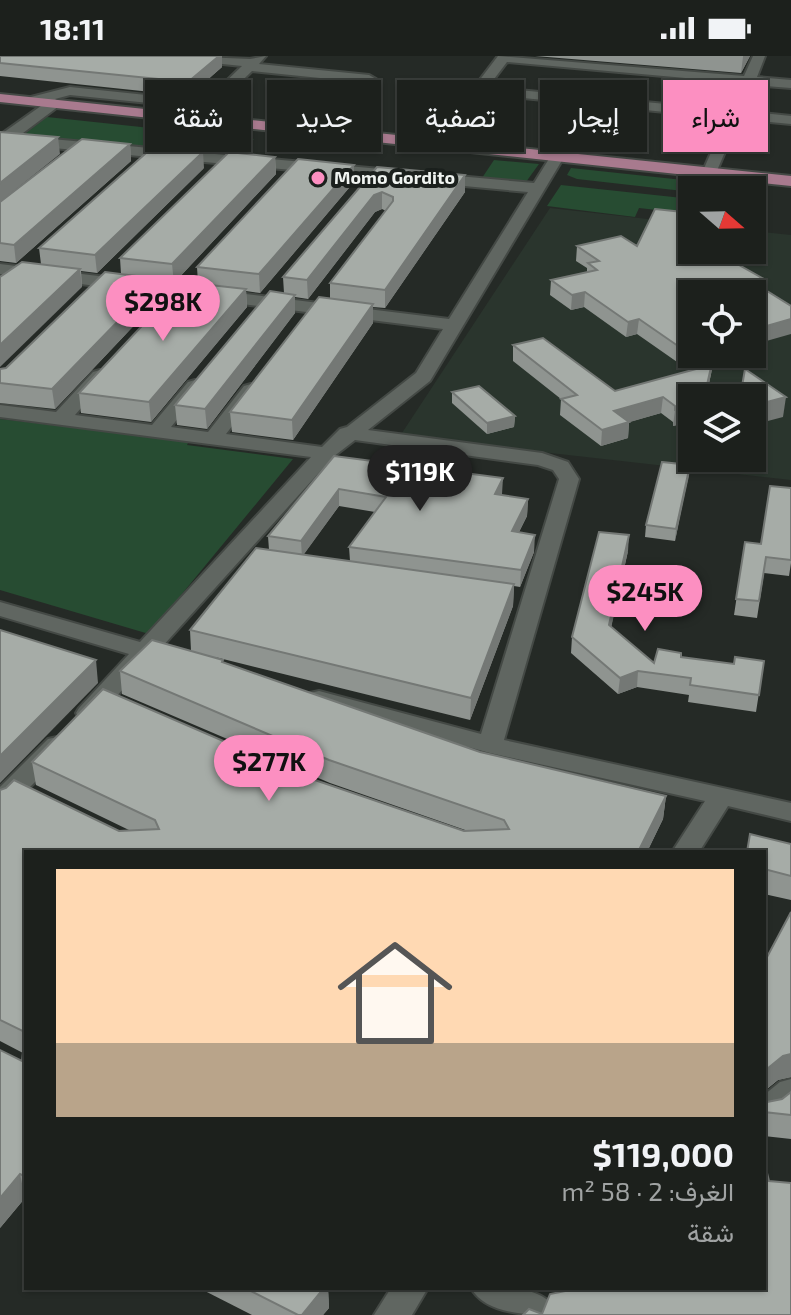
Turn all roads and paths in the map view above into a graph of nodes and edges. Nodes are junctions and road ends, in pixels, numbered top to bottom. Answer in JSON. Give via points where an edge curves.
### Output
{"nodes":[{"id":1,"x":184,"y":56,"type":"edge"},
{"id":2,"x":759,"y":56,"type":"edge"},
{"id":3,"x":504,"y":57,"type":"edge"},
{"id":4,"x":254,"y":62,"type":"edge"},
{"id":5,"x":369,"y":79,"type":"dead end"},
{"id":6,"x":235,"y":80,"type":"edge"},
{"id":7,"x":487,"y":80,"type":"edge"},
{"id":8,"x":748,"y":80,"type":"joint"},
{"id":9,"x":768,"y":82,"type":"edge"},
{"id":10,"x":791,"y":84,"type":"edge"},
{"id":11,"x":524,"y":94,"type":"edge"},
{"id":12,"x":0,"y":98,"type":"edge"},
{"id":13,"x":145,"y":99,"type":"edge"},
{"id":14,"x":32,"y":101,"type":"junction"},
{"id":15,"x":54,"y":103,"type":"junction"},
{"id":16,"x":663,"y":108,"type":"edge"},
{"id":17,"x":145,"y":112,"type":"edge"},
{"id":18,"x":768,"y":118,"type":"edge"},
{"id":19,"x":791,"y":120,"type":"edge"},
{"id":20,"x":251,"y":124,"type":"edge"},
{"id":21,"x":397,"y":140,"type":"edge"},
{"id":22,"x":2,"y":141,"type":"edge"},
{"id":23,"x":82,"y":146,"type":"junction"},
{"id":24,"x":145,"y":151,"type":"edge"},
{"id":25,"x":154,"y":152,"type":"joint"},
{"id":26,"x":511,"y":152,"type":"edge"},
{"id":27,"x":719,"y":152,"type":"edge"},
{"id":28,"x":557,"y":157,"type":"junction"},
{"id":29,"x":228,"y":158,"type":"junction"},
{"id":30,"x":59,"y":165,"type":"edge"},
{"id":31,"x":296,"y":165,"type":"junction"},
{"id":32,"x":132,"y":172,"type":"edge"},
{"id":33,"x":711,"y":173,"type":"junction"},
{"id":34,"x":710,"y":176,"type":"edge"},
{"id":35,"x":207,"y":179,"type":"edge"},
{"id":36,"x":791,"y":181,"type":"edge"},
{"id":37,"x":275,"y":188,"type":"edge"},
{"id":38,"x":537,"y":188,"type":"junction"},
{"id":39,"x":123,"y":261,"type":"edge"},
{"id":40,"x":27,"y":266,"type":"junction"},
{"id":41,"x":0,"y":269,"type":"edge"},
{"id":42,"x":331,"y":285,"type":"edge"},
{"id":43,"x":96,"y":287,"type":"junction"},
{"id":44,"x":0,"y":290,"type":"edge"},
{"id":45,"x":309,"y":314,"type":"junction"},
{"id":46,"x":454,"y":325,"type":"junction"},
{"id":47,"x":115,"y":361,"type":"edge"},
{"id":48,"x":206,"y":372,"type":"edge"},
{"id":49,"x":259,"y":379,"type":"edge"},
{"id":50,"x":0,"y":411,"type":"edge"},
{"id":51,"x":61,"y":419,"type":"junction"},
{"id":52,"x":157,"y":431,"type":"junction"},
{"id":53,"x":347,"y":433,"type":"junction"},
{"id":54,"x":213,"y":438,"type":"junction"},
{"id":55,"x":326,"y":453,"type":"junction"},
{"id":56,"x":232,"y":557,"type":"junction"},
{"id":57,"x":264,"y":561,"type":"edge"},
{"id":58,"x":0,"y":609,"type":"edge"},
{"id":59,"x":147,"y":651,"type":"junction"},
{"id":60,"x":176,"y":659,"type":"edge"},
{"id":61,"x":295,"y":692,"type":"edge"},
{"id":62,"x":103,"y":698,"type":"junction"},
{"id":63,"x":132,"y":710,"type":"edge"},
{"id":64,"x":490,"y":745,"type":"junction"},
{"id":65,"x":7,"y":795,"type":"edge"},
{"id":66,"x":720,"y":799,"type":"junction"},
{"id":67,"x":40,"y":801,"type":"edge"},
{"id":68,"x":791,"y":812,"type":"edge"},
{"id":69,"x":686,"y":850,"type":"edge"},
{"id":70,"x":791,"y":1091,"type":"edge"},
{"id":71,"x":766,"y":1110,"type":"edge"},
{"id":72,"x":410,"y":1290,"type":"edge"},
{"id":73,"x":392,"y":1315,"type":"edge"}],
"edges":[{"from":1,"to":4,"type":"street"},
{"from":2,"to":8,"type":"street"},
{"from":3,"to":7,"type":"street"},
{"from":3,"to":8,"type":"street"},
{"from":4,"to":5,"type":"street"},
{"from":4,"to":6,"type":"street"},
{"from":9,"to":10,"type":"street"},
{"from":11,"to":16,"type":"street"},
{"from":12,"to":14,"type":"main road"},
{"from":13,"to":14,"type":"street","via":[[70,91]]},
{"from":14,"to":15,"type":"main road"},
{"from":15,"to":17,"type":"main road"},
{"from":15,"to":22,"type":"street"},
{"from":18,"to":19,"type":"street"},
{"from":20,"to":21,"type":"main road"},
{"from":22,"to":23,"type":"street"},
{"from":23,"to":24,"type":"street"},
{"from":23,"to":30,"type":"street"},
{"from":25,"to":29,"type":"street"},
{"from":25,"to":32,"type":"street"},
{"from":26,"to":28,"type":"main road"},
{"from":27,"to":33,"type":"street"},
{"from":28,"to":33,"type":"main road"},
{"from":28,"to":38,"type":"street"},
{"from":29,"to":31,"type":"street"},
{"from":29,"to":35,"type":"street"},
{"from":31,"to":37,"type":"street"},
{"from":31,"to":38,"type":"street","via":[[369,179]]},
{"from":33,"to":34,"type":"street"},
{"from":33,"to":36,"type":"main road"},
{"from":38,"to":46,"type":"street"},
{"from":39,"to":43,"type":"street"},
{"from":40,"to":41,"type":"street"},
{"from":40,"to":43,"type":"street"},
{"from":40,"to":44,"type":"street"},
{"from":42,"to":45,"type":"street"},
{"from":43,"to":45,"type":"street","via":[[266,302]]},
{"from":45,"to":46,"type":"street"},
{"from":46,"to":53,"type":"street","via":[[423,377]]},
{"from":47,"to":51,"type":"street"},
{"from":48,"to":52,"type":"street"},
{"from":49,"to":54,"type":"street"},
{"from":50,"to":51,"type":"street"},
{"from":51,"to":52,"type":"street"},
{"from":52,"to":54,"type":"street"},
{"from":53,"to":55,"type":"street"},
{"from":53,"to":64,"type":"street","via":[[542,459],[561,466],[569,479],[525,598]]},
{"from":54,"to":55,"type":"street"},
{"from":55,"to":56,"type":"street"},
{"from":56,"to":57,"type":"street"},
{"from":56,"to":59,"type":"street"},
{"from":58,"to":59,"type":"street"},
{"from":59,"to":60,"type":"street"},
{"from":59,"to":62,"type":"street"},
{"from":61,"to":64,"type":"street"},
{"from":62,"to":63,"type":"street"},
{"from":62,"to":65,"type":"street"},
{"from":64,"to":66,"type":"street"},
{"from":65,"to":67,"type":"street"},
{"from":66,"to":68,"type":"street"},
{"from":66,"to":69,"type":"street"},
{"from":70,"to":71,"type":"street"},
{"from":72,"to":73,"type":"street"}]}
